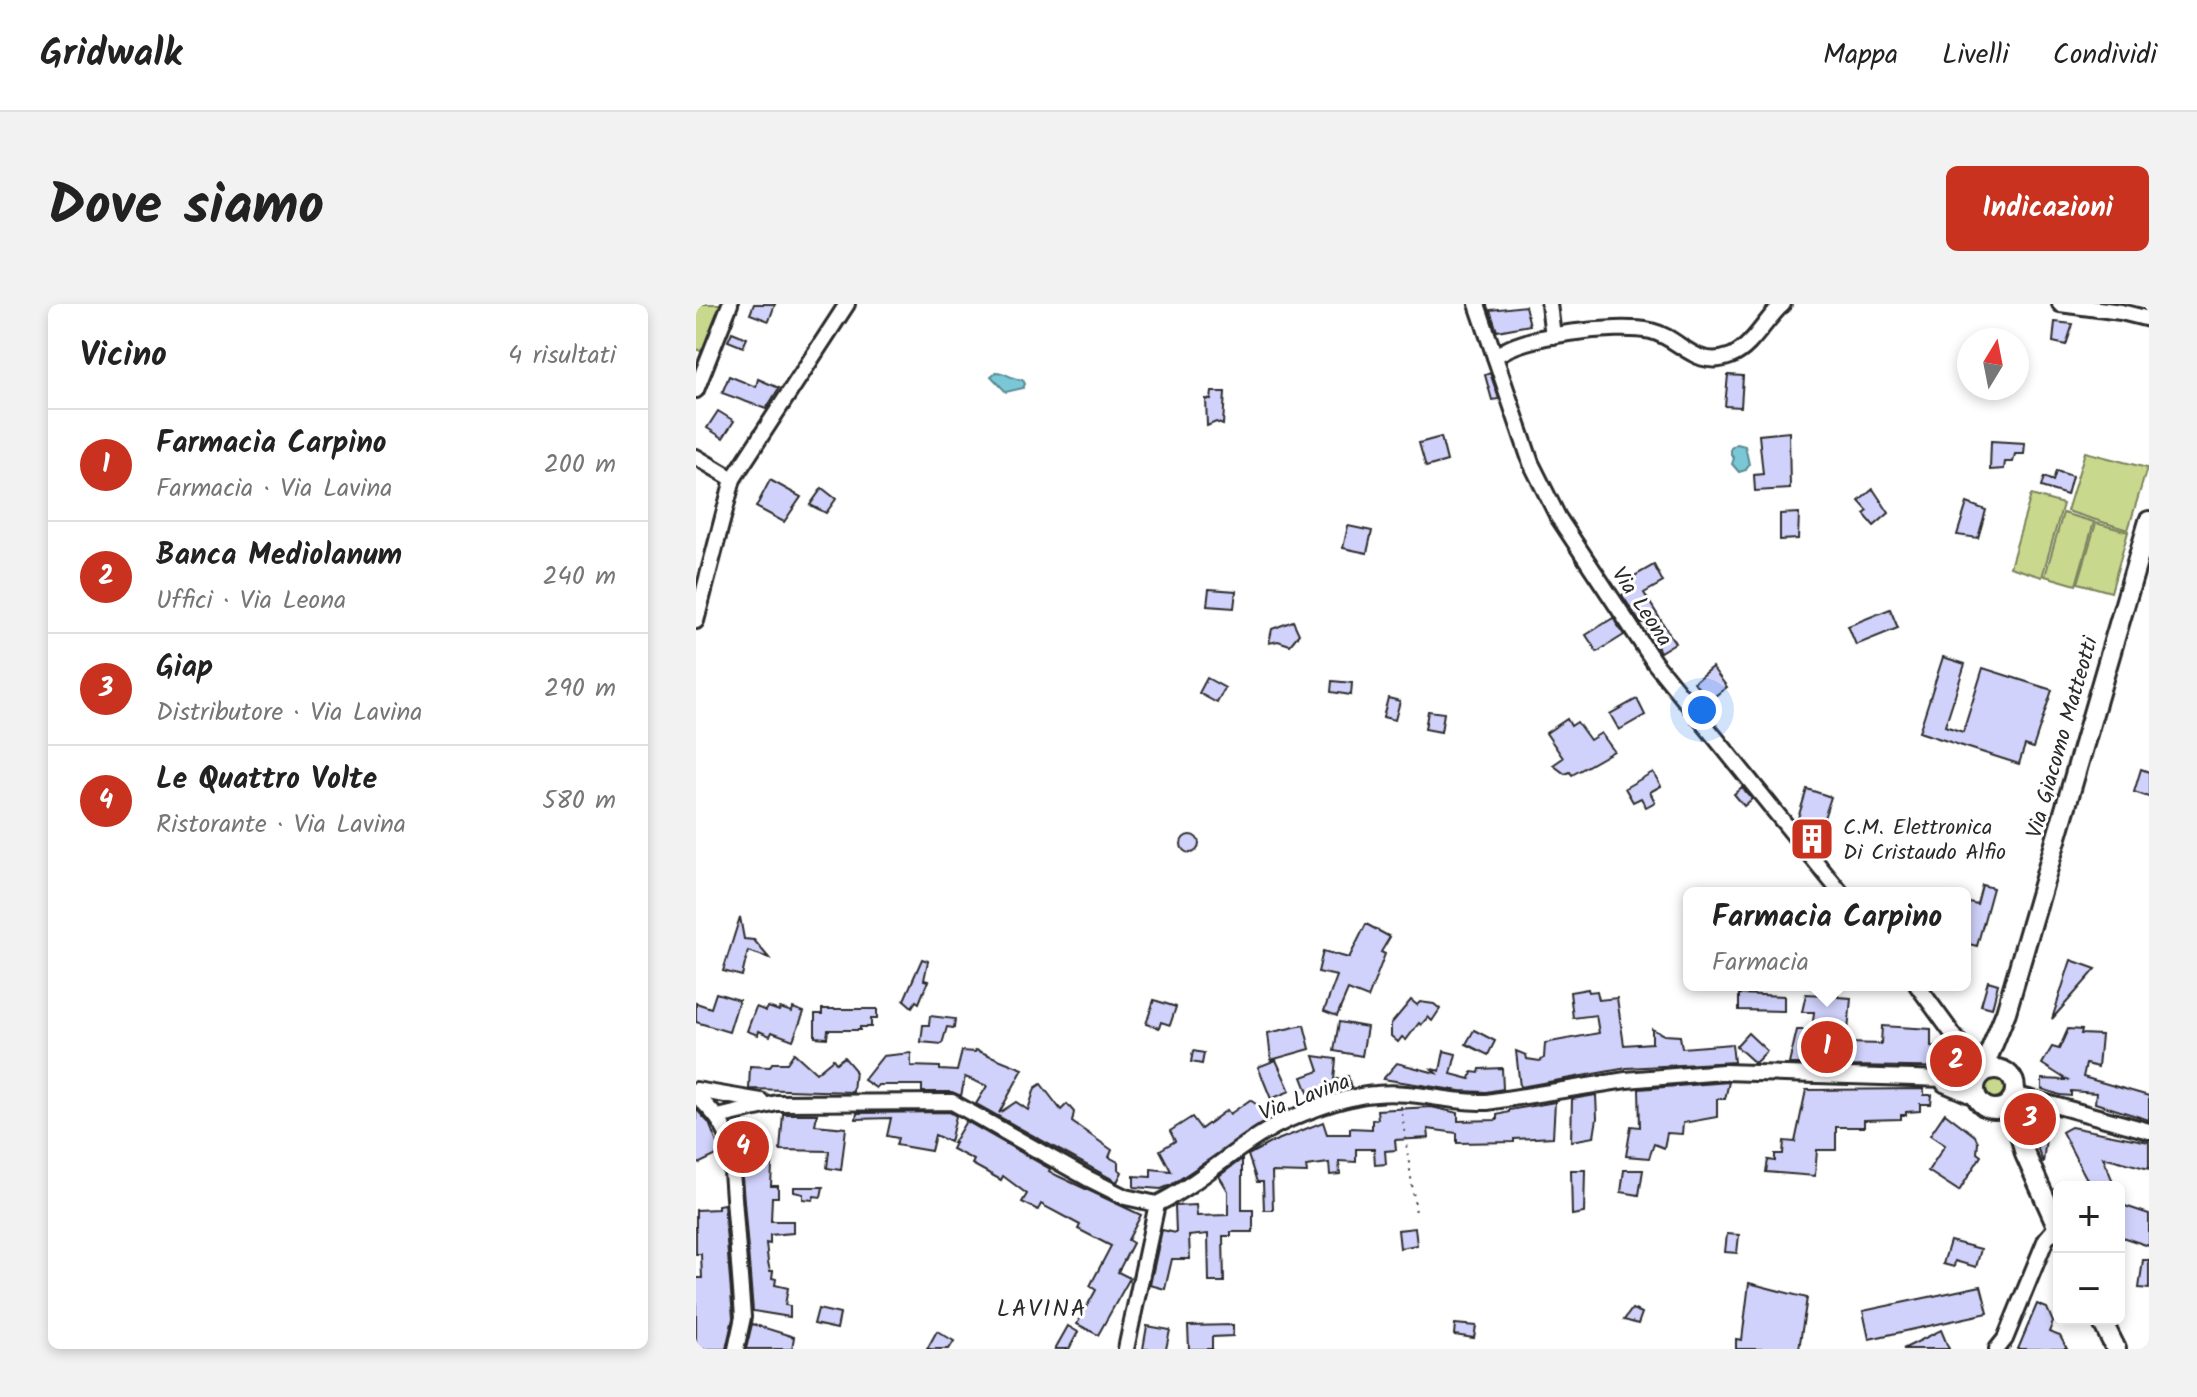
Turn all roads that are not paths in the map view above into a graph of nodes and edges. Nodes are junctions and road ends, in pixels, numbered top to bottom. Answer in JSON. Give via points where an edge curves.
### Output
{"nodes":[{"id":1,"x":730,"y":304,"type":"edge"},
{"id":2,"x":1477,"y":304,"type":"edge"},
{"id":3,"x":1549,"y":304,"type":"edge"},
{"id":4,"x":1783,"y":304,"type":"edge"},
{"id":5,"x":2060,"y":304,"type":"edge"},
{"id":6,"x":839,"y":307,"type":"edge"},
{"id":7,"x":2149,"y":319,"type":"edge"},
{"id":8,"x":1553,"y":336,"type":"junction"},
{"id":9,"x":1495,"y":357,"type":"junction"},
{"id":10,"x":696,"y":390,"type":"edge"},
{"id":11,"x":696,"y":457,"type":"edge"},
{"id":12,"x":733,"y":479,"type":"junction"},
{"id":13,"x":2149,"y":521,"type":"edge"},
{"id":14,"x":696,"y":621,"type":"edge"},
{"id":15,"x":1836,"y":887,"type":"edge"},
{"id":16,"x":1921,"y":991,"type":"edge"},
{"id":17,"x":2006,"y":1012,"type":"junction"},
{"id":18,"x":1981,"y":1088,"type":"junction"},
{"id":19,"x":2012,"y":1090,"type":"junction"},
{"id":20,"x":696,"y":1092,"type":"edge"},
{"id":21,"x":777,"y":1103,"type":"junction"},
{"id":22,"x":718,"y":1117,"type":"junction"},
{"id":23,"x":2149,"y":1131,"type":"edge"},
{"id":24,"x":2025,"y":1154,"type":"junction"},
{"id":25,"x":1157,"y":1204,"type":"junction"},
{"id":26,"x":2053,"y":1217,"type":"edge"},
{"id":27,"x":2053,"y":1233,"type":"edge"},
{"id":28,"x":2104,"y":1325,"type":"edge"},
{"id":29,"x":736,"y":1349,"type":"edge"},
{"id":30,"x":1126,"y":1349,"type":"edge"},
{"id":31,"x":1997,"y":1349,"type":"edge"},
{"id":32,"x":2116,"y":1349,"type":"edge"}],
"edges":[{"from":1,"to":10,"type":"street"},
{"from":2,"to":9,"type":"street","name":"Via Leona"},
{"from":3,"to":8,"type":"street"},
{"from":4,"to":8,"type":"street","via":[[1731,356],[1697,358],[1651,331]]},
{"from":5,"to":7,"type":"street"},
{"from":6,"to":12,"type":"street"},
{"from":8,"to":9,"type":"street","via":[[1521,342]]},
{"from":9,"to":15,"type":"street","name":"Via Leona","via":[[1531,463],[1581,554],[1654,662]]},
{"from":11,"to":12,"type":"street"},
{"from":12,"to":14,"type":"street"},
{"from":13,"to":17,"type":"main road","name":"Via Giacomo Matteotti"},
{"from":16,"to":18,"type":"street","via":[[1974,1063]]},
{"from":17,"to":18,"type":"main road"},
{"from":17,"to":19,"type":"main road","via":[[2002,1048]]},
{"from":18,"to":19,"type":"main road","via":[[1999,1108]]},
{"from":18,"to":19,"type":"main road","via":[[1996,1069]]},
{"from":18,"to":24,"type":"main road"},
{"from":18,"to":25,"type":"street","name":"Via Lavina","via":[[1936,1081],[1723,1072],[1626,1080],[1487,1102],[1372,1094],[1265,1132]]},
{"from":19,"to":23,"type":"street"},
{"from":19,"to":24,"type":"main road"},
{"from":20,"to":21,"type":"street"},
{"from":20,"to":22,"type":"street"},
{"from":21,"to":22,"type":"street"},
{"from":21,"to":25,"type":"street","via":[[952,1102],[1125,1197]]},
{"from":22,"to":29,"type":"street","via":[[730,1145],[743,1317]]},
{"from":24,"to":26,"type":"main road"},
{"from":25,"to":30,"type":"street"},
{"from":27,"to":31,"type":"street"},
{"from":28,"to":32,"type":"main road"}]}
